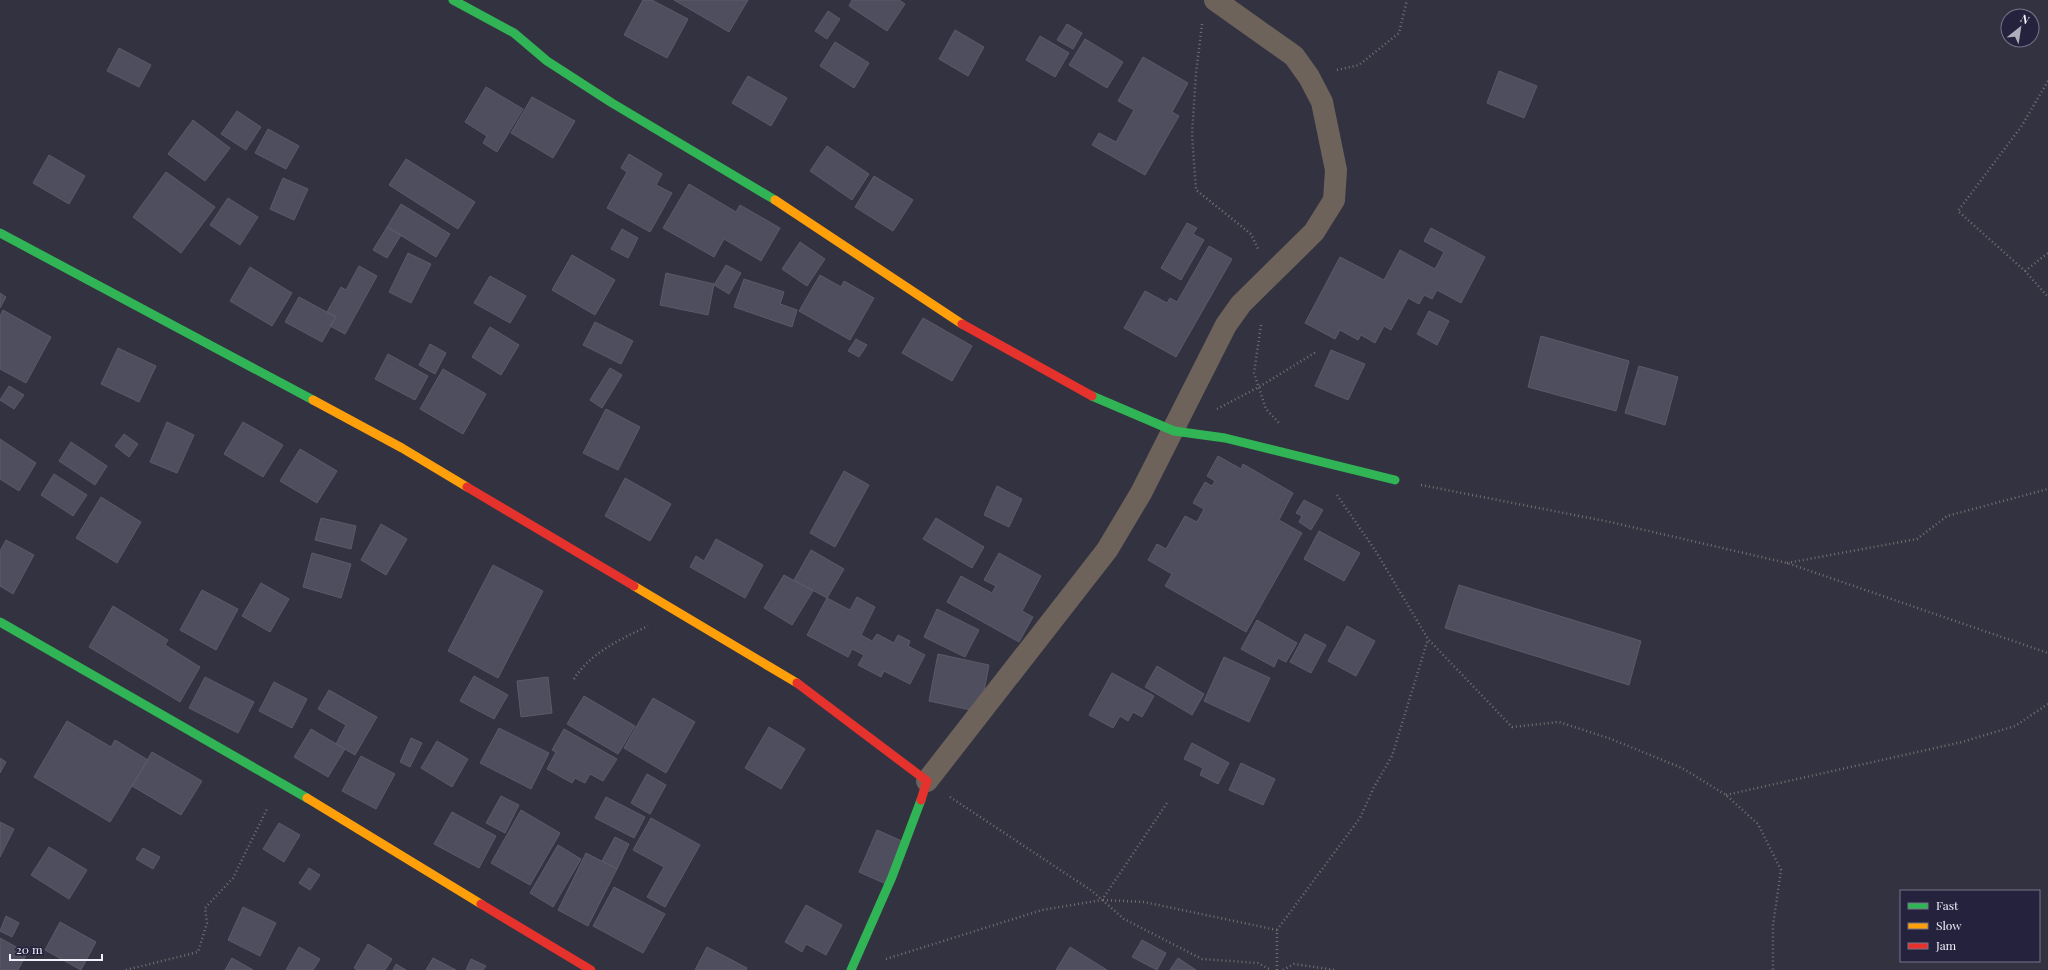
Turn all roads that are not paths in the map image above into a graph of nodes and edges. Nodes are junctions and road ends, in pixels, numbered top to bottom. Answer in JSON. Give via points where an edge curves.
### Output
{"nodes":[{"id":1,"x":453,"y":0,"type":"edge"},
{"id":2,"x":1215,"y":0,"type":"edge"},
{"id":3,"x":0,"y":233,"type":"edge"},
{"id":4,"x":1174,"y":431,"type":"junction"},
{"id":5,"x":1395,"y":480,"type":"road end"},
{"id":6,"x":0,"y":622,"type":"edge"},
{"id":7,"x":927,"y":781,"type":"junction"},
{"id":8,"x":591,"y":970,"type":"edge"},
{"id":9,"x":851,"y":970,"type":"edge"}],
"edges":[{"from":1,"to":4,"type":"street","via":[[514,33],[547,61],[612,104],[751,184],[966,327],[1103,402]]},
{"from":2,"to":4,"type":"street","via":[[1294,56],[1309,77],[1322,102],[1328,129],[1336,170],[1334,200],[1314,232],[1241,304],[1226,325]]},
{"from":3,"to":7,"type":"street","via":[[402,448],[803,686]]},
{"from":4,"to":5,"type":"street","via":[[1225,438]]},
{"from":4,"to":7,"type":"street","via":[[1107,550]]},
{"from":6,"to":8,"type":"street","via":[[280,782]]},
{"from":7,"to":9,"type":"street","via":[[889,888]]}]}
